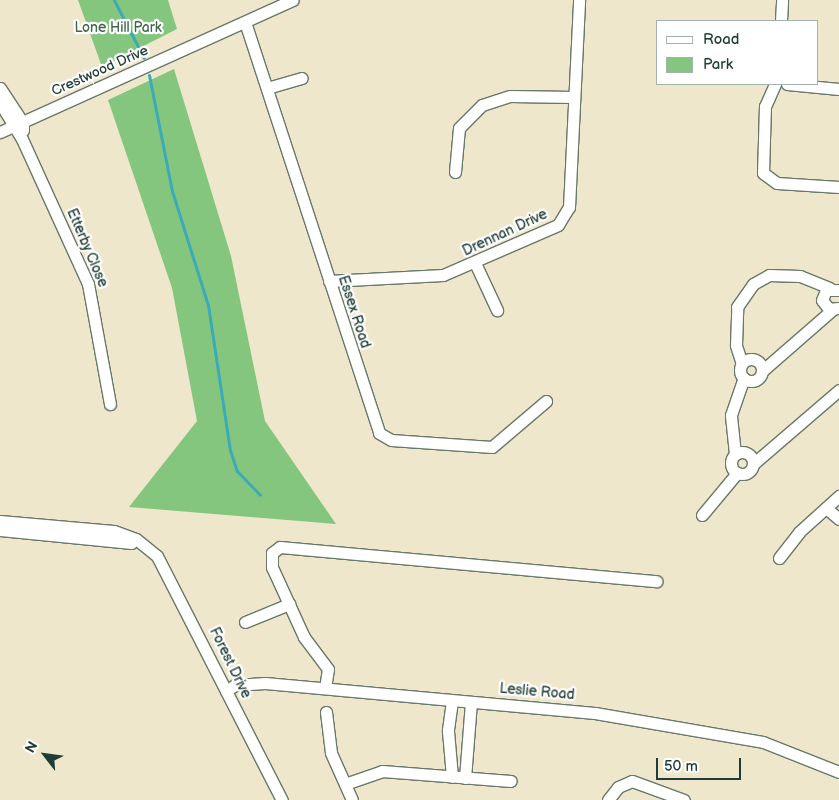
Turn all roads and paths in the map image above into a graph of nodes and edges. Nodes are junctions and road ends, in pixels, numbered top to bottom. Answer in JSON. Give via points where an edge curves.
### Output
{"nodes":[{"id":1,"x":293,"y":0,"type":"edge"},
{"id":2,"x":579,"y":0,"type":"edge"},
{"id":3,"x":782,"y":0,"type":"edge"},
{"id":4,"x":781,"y":20,"type":"edge"},
{"id":5,"x":245,"y":22,"type":"junction"},
{"id":6,"x":302,"y":78,"type":"dead end"},
{"id":7,"x":775,"y":85,"type":"edge"},
{"id":8,"x":797,"y":85,"type":"edge"},
{"id":9,"x":0,"y":88,"type":"edge"},
{"id":10,"x":267,"y":88,"type":"junction"},
{"id":11,"x":839,"y":89,"type":"edge"},
{"id":12,"x":574,"y":97,"type":"junction"},
{"id":13,"x":0,"y":103,"type":"edge"},
{"id":14,"x":23,"y":122,"type":"junction"},
{"id":15,"x":11,"y":127,"type":"junction"},
{"id":16,"x":0,"y":132,"type":"edge"},
{"id":17,"x":22,"y":139,"type":"junction"},
{"id":18,"x":455,"y":172,"type":"dead end"},
{"id":19,"x":839,"y":187,"type":"edge"},
{"id":20,"x":476,"y":265,"type":"junction"},
{"id":21,"x":329,"y":281,"type":"junction"},
{"id":22,"x":834,"y":289,"type":"edge"},
{"id":23,"x":836,"y":309,"type":"edge"},
{"id":24,"x":497,"y":310,"type":"dead end"},
{"id":25,"x":742,"y":364,"type":"junction"},
{"id":26,"x":762,"y":371,"type":"junction"},
{"id":27,"x":744,"y":378,"type":"junction"},
{"id":28,"x":839,"y":390,"type":"edge"},
{"id":29,"x":546,"y":401,"type":"dead end"},
{"id":30,"x":110,"y":404,"type":"dead end"},
{"id":31,"x":735,"y":454,"type":"junction"},
{"id":32,"x":753,"y":464,"type":"junction"},
{"id":33,"x":737,"y":472,"type":"junction"},
{"id":34,"x":839,"y":496,"type":"edge"},
{"id":35,"x":826,"y":508,"type":"junction"},
{"id":36,"x":702,"y":515,"type":"dead end"},
{"id":37,"x":839,"y":519,"type":"edge"},
{"id":38,"x":0,"y":521,"type":"edge"},
{"id":39,"x":0,"y":530,"type":"edge"},
{"id":40,"x":142,"y":545,"type":"junction"},
{"id":41,"x":779,"y":558,"type":"dead end"},
{"id":42,"x":656,"y":581,"type":"dead end"},
{"id":43,"x":289,"y":604,"type":"junction"},
{"id":44,"x":245,"y":622,"type":"dead end"},
{"id":45,"x":325,"y":688,"type":"junction"},
{"id":46,"x":226,"y":691,"type":"junction"},
{"id":47,"x":452,"y":701,"type":"junction"},
{"id":48,"x":472,"y":702,"type":"junction"},
{"id":49,"x":326,"y":712,"type":"dead end"},
{"id":50,"x":839,"y":772,"type":"edge"},
{"id":51,"x":452,"y":777,"type":"junction"},
{"id":52,"x":465,"y":778,"type":"junction"},
{"id":53,"x":511,"y":781,"type":"dead end"},
{"id":54,"x":345,"y":784,"type":"junction"},
{"id":55,"x":282,"y":800,"type":"edge"},
{"id":56,"x":352,"y":800,"type":"edge"},
{"id":57,"x":608,"y":800,"type":"edge"},
{"id":58,"x":684,"y":800,"type":"edge"}],
"edges":[{"from":1,"to":5,"type":"street","name":"Crestwood Drive"},
{"from":2,"to":12,"type":"street","name":"Drennan Drive"},
{"from":3,"to":4,"type":"street"},
{"from":5,"to":10,"type":"street","name":"Essex Road"},
{"from":5,"to":14,"type":"street","name":"Crestwood Drive"},
{"from":6,"to":10,"type":"street"},
{"from":7,"to":19,"type":"street","via":[[765,106],[763,173],[777,183]]},
{"from":8,"to":11,"type":"street"},
{"from":9,"to":14,"type":"street"},
{"from":10,"to":21,"type":"street","name":"Essex Road"},
{"from":12,"to":18,"type":"street","via":[[499,96],[482,105],[459,128]]},
{"from":12,"to":20,"type":"street","name":"Drennan Drive","via":[[569,207],[562,220],[552,230]]},
{"from":13,"to":15,"type":"street","name":"Etterby Close"},
{"from":14,"to":15,"type":"street","name":"Crestwood Drive"},
{"from":14,"to":17,"type":"street","name":"Etterby Close"},
{"from":15,"to":16,"type":"street","name":"Crestwood Drive"},
{"from":15,"to":17,"type":"street","name":"Etterby Close"},
{"from":17,"to":30,"type":"street","name":"Etterby Close","via":[[88,284]]},
{"from":20,"to":21,"type":"street","name":"Drennan Drive","via":[[433,278]]},
{"from":20,"to":24,"type":"street"},
{"from":21,"to":29,"type":"street","name":"Essex Road","via":[[376,428],[384,437],[492,447]]},
{"from":22,"to":23,"type":"street","via":[[822,300]]},
{"from":22,"to":25,"type":"street","via":[[800,276],[769,276],[752,284],[737,307],[736,344]]},
{"from":23,"to":26,"type":"street"},
{"from":25,"to":26,"type":"street","via":[[755,360]]},
{"from":25,"to":27,"type":"street"},
{"from":26,"to":27,"type":"street","via":[[756,379]]},
{"from":27,"to":31,"type":"street","via":[[731,415]]},
{"from":28,"to":32,"type":"street"},
{"from":31,"to":32,"type":"street","via":[[746,452]]},
{"from":31,"to":33,"type":"street","via":[[731,464]]},
{"from":32,"to":33,"type":"street","via":[[748,472]]},
{"from":33,"to":36,"type":"street"},
{"from":34,"to":35,"type":"street"},
{"from":35,"to":37,"type":"street"},
{"from":35,"to":41,"type":"street","via":[[799,532]]},
{"from":38,"to":40,"type":"street","name":"Forest Drive","via":[[114,531]]},
{"from":39,"to":40,"type":"street"},
{"from":40,"to":46,"type":"street","name":"Forest Drive","via":[[167,568]]},
{"from":42,"to":43,"type":"street","via":[[280,547],[270,558]]},
{"from":43,"to":44,"type":"street"},
{"from":43,"to":45,"type":"street","via":[[328,669]]},
{"from":45,"to":46,"type":"street","name":"Leslie Road","via":[[248,683]]},
{"from":45,"to":47,"type":"street","name":"Leslie Road"},
{"from":46,"to":55,"type":"street","name":"Forest Drive"},
{"from":47,"to":48,"type":"street","name":"Leslie Road"},
{"from":47,"to":51,"type":"street","via":[[448,732]]},
{"from":48,"to":50,"type":"street","name":"Leslie Road","via":[[575,710],[724,734],[778,747]]},
{"from":48,"to":52,"type":"street"},
{"from":49,"to":54,"type":"street","via":[[331,753]]},
{"from":51,"to":52,"type":"street"},
{"from":51,"to":54,"type":"street","via":[[382,771]]},
{"from":52,"to":53,"type":"street"},
{"from":54,"to":56,"type":"street"},
{"from":57,"to":58,"type":"street","via":[[618,786],[632,781]]}]}
